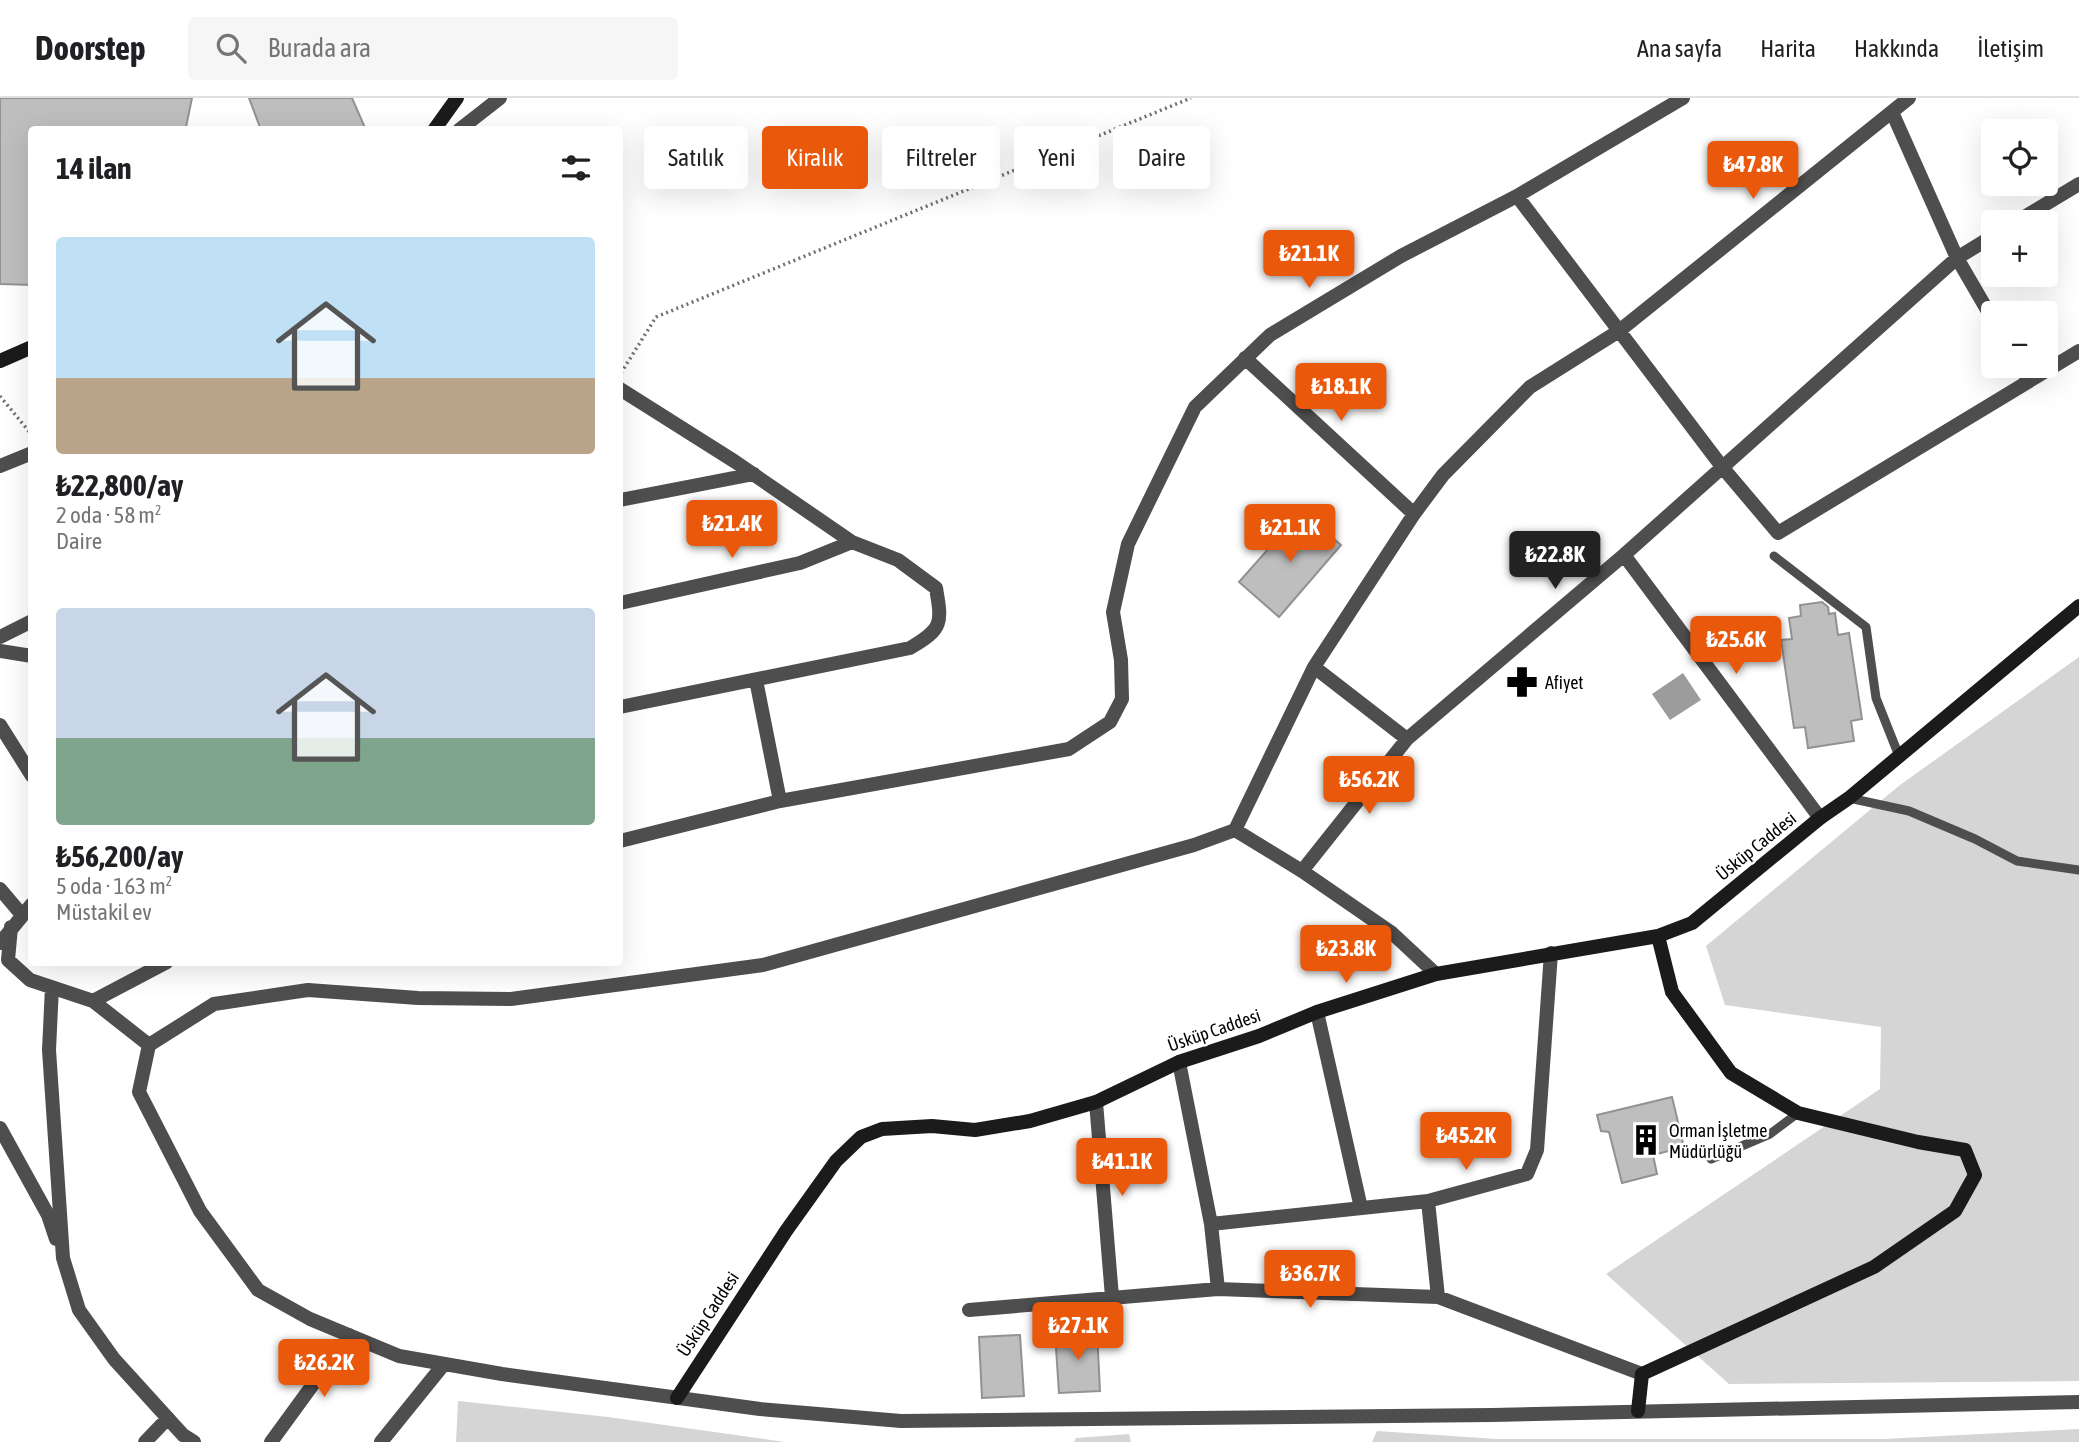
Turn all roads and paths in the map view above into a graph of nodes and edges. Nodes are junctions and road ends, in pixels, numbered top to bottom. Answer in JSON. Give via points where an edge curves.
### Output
{"nodes":[{"id":1,"x":457,"y":98,"type":"edge"},
{"id":2,"x":500,"y":98,"type":"edge"},
{"id":3,"x":1191,"y":98,"type":"edge"},
{"id":4,"x":1683,"y":98,"type":"edge"},
{"id":5,"x":1909,"y":98,"type":"edge"},
{"id":6,"x":1892,"y":112,"type":"junction"},
{"id":7,"x":437,"y":126,"type":"edge"},
{"id":8,"x":464,"y":126,"type":"edge"},
{"id":9,"x":2079,"y":184,"type":"edge"},
{"id":10,"x":1517,"y":197,"type":"junction"},
{"id":11,"x":2036,"y":210,"type":"edge"},
{"id":12,"x":1981,"y":243,"type":"edge"},
{"id":13,"x":1957,"y":258,"type":"junction"},
{"id":14,"x":1982,"y":301,"type":"edge"},
{"id":15,"x":1619,"y":331,"type":"junction"},
{"id":16,"x":28,"y":349,"type":"edge"},
{"id":17,"x":2079,"y":351,"type":"edge"},
{"id":18,"x":1245,"y":358,"type":"junction"},
{"id":19,"x":0,"y":361,"type":"edge"},
{"id":20,"x":623,"y":370,"type":"edge"},
{"id":21,"x":2027,"y":378,"type":"edge"},
{"id":22,"x":2029,"y":382,"type":"junction"},
{"id":23,"x":623,"y":390,"type":"edge"},
{"id":24,"x":0,"y":396,"type":"edge"},
{"id":25,"x":28,"y":430,"type":"edge"},
{"id":26,"x":28,"y":455,"type":"edge"},
{"id":27,"x":0,"y":466,"type":"edge"},
{"id":28,"x":1723,"y":467,"type":"junction"},
{"id":29,"x":754,"y":474,"type":"junction"},
{"id":30,"x":623,"y":499,"type":"edge"},
{"id":31,"x":1414,"y":514,"type":"junction"},
{"id":32,"x":852,"y":542,"type":"junction"},
{"id":33,"x":1624,"y":555,"type":"junction"},
{"id":34,"x":1774,"y":556,"type":"dead end"},
{"id":35,"x":623,"y":602,"type":"edge"},
{"id":36,"x":2079,"y":606,"type":"edge"},
{"id":37,"x":28,"y":623,"type":"edge"},
{"id":38,"x":0,"y":637,"type":"edge"},
{"id":39,"x":0,"y":651,"type":"edge"},
{"id":40,"x":28,"y":655,"type":"edge"},
{"id":41,"x":1314,"y":667,"type":"junction"},
{"id":42,"x":756,"y":680,"type":"junction"},
{"id":43,"x":623,"y":706,"type":"edge"},
{"id":44,"x":0,"y":725,"type":"edge"},
{"id":45,"x":1407,"y":738,"type":"junction"},
{"id":46,"x":1899,"y":756,"type":"junction"},
{"id":47,"x":28,"y":770,"type":"edge"},
{"id":48,"x":1849,"y":798,"type":"junction"},
{"id":49,"x":780,"y":801,"type":"junction"},
{"id":50,"x":1820,"y":818,"type":"junction"},
{"id":51,"x":1235,"y":830,"type":"junction"},
{"id":52,"x":623,"y":840,"type":"edge"},
{"id":53,"x":2079,"y":870,"type":"edge"},
{"id":54,"x":1302,"y":871,"type":"junction"},
{"id":55,"x":0,"y":889,"type":"edge"},
{"id":56,"x":28,"y":910,"type":"edge"},
{"id":57,"x":11,"y":927,"type":"junction"},
{"id":58,"x":1658,"y":936,"type":"junction"},
{"id":59,"x":0,"y":943,"type":"edge"},
{"id":60,"x":1551,"y":953,"type":"junction"},
{"id":61,"x":159,"y":966,"type":"edge"},
{"id":62,"x":1436,"y":974,"type":"junction"},
{"id":63,"x":52,"y":988,"type":"junction"},
{"id":64,"x":93,"y":1001,"type":"junction"},
{"id":65,"x":1317,"y":1012,"type":"junction"},
{"id":66,"x":149,"y":1045,"type":"junction"},
{"id":67,"x":1178,"y":1062,"type":"junction"},
{"id":68,"x":1096,"y":1102,"type":"junction"},
{"id":69,"x":1798,"y":1113,"type":"junction"},
{"id":70,"x":0,"y":1128,"type":"edge"},
{"id":71,"x":1711,"y":1159,"type":"dead end"},
{"id":72,"x":1428,"y":1201,"type":"junction"},
{"id":73,"x":1361,"y":1208,"type":"junction"},
{"id":74,"x":1211,"y":1224,"type":"junction"},
{"id":75,"x":63,"y":1258,"type":"junction"},
{"id":76,"x":1217,"y":1289,"type":"junction"},
{"id":77,"x":1112,"y":1297,"type":"junction"},
{"id":78,"x":1438,"y":1297,"type":"junction"},
{"id":79,"x":969,"y":1310,"type":"dead end"},
{"id":80,"x":349,"y":1335,"type":"junction"},
{"id":81,"x":444,"y":1364,"type":"junction"},
{"id":82,"x":1643,"y":1374,"type":"junction"},
{"id":83,"x":677,"y":1398,"type":"junction"},
{"id":84,"x":2079,"y":1402,"type":"edge"},
{"id":85,"x":1638,"y":1411,"type":"junction"},
{"id":86,"x":168,"y":1418,"type":"junction"},
{"id":87,"x":145,"y":1442,"type":"edge"},
{"id":88,"x":194,"y":1442,"type":"edge"},
{"id":89,"x":271,"y":1442,"type":"edge"},
{"id":90,"x":381,"y":1442,"type":"edge"}],
"edges":[{"from":1,"to":7,"type":"street"},
{"from":2,"to":8,"type":"street"},
{"from":3,"to":20,"type":"path","via":[[656,317]]},
{"from":4,"to":10,"type":"street"},
{"from":5,"to":6,"type":"street"},
{"from":6,"to":13,"type":"street"},
{"from":6,"to":15,"type":"street"},
{"from":9,"to":11,"type":"street"},
{"from":10,"to":15,"type":"street"},
{"from":10,"to":18,"type":"street","via":[[1389,263],[1270,335]]},
{"from":12,"to":13,"type":"street"},
{"from":13,"to":14,"type":"street"},
{"from":13,"to":28,"type":"street"},
{"from":15,"to":28,"type":"street"},
{"from":15,"to":31,"type":"street","via":[[1530,387],[1443,475]]},
{"from":16,"to":19,"type":"street"},
{"from":17,"to":22,"type":"street"},
{"from":18,"to":31,"type":"street"},
{"from":18,"to":49,"type":"street","via":[[1195,407],[1128,544],[1113,611],[1122,699],[1110,722],[1069,749]]},
{"from":21,"to":22,"type":"street"},
{"from":22,"to":28,"type":"street","via":[[1778,533]]},
{"from":23,"to":29,"type":"street"},
{"from":24,"to":25,"type":"path"},
{"from":26,"to":27,"type":"street"},
{"from":28,"to":33,"type":"street"},
{"from":29,"to":30,"type":"street"},
{"from":29,"to":32,"type":"street"},
{"from":31,"to":41,"type":"street"},
{"from":32,"to":35,"type":"street","via":[[800,563]]},
{"from":32,"to":42,"type":"street","via":[[898,560],[936,588],[941,617],[929,637],[910,648]]},
{"from":33,"to":45,"type":"street"},
{"from":33,"to":50,"type":"street"},
{"from":34,"to":46,"type":"lane","via":[[1866,627],[1876,698]]},
{"from":36,"to":46,"type":"street","name":"Üsküp Caddesi"},
{"from":37,"to":38,"type":"street"},
{"from":39,"to":40,"type":"street"},
{"from":41,"to":45,"type":"street"},
{"from":41,"to":51,"type":"street"},
{"from":42,"to":43,"type":"street"},
{"from":42,"to":49,"type":"street"},
{"from":44,"to":47,"type":"street"},
{"from":45,"to":54,"type":"street"},
{"from":46,"to":48,"type":"street","name":"Üsküp Caddesi"},
{"from":48,"to":50,"type":"street","name":"Üsküp Caddesi"},
{"from":48,"to":53,"type":"lane","via":[[1909,811],[2017,861]]},
{"from":49,"to":52,"type":"street"},
{"from":50,"to":58,"type":"street","name":"Üsküp Caddesi","via":[[1692,923]]},
{"from":51,"to":54,"type":"street"},
{"from":51,"to":66,"type":"street","via":[[763,965],[510,999],[308,990],[214,1004]]},
{"from":54,"to":62,"type":"street","via":[[1392,933]]},
{"from":55,"to":56,"type":"street"},
{"from":56,"to":57,"type":"street"},
{"from":57,"to":59,"type":"street"},
{"from":57,"to":63,"type":"street","via":[[8,960],[30,980]]},
{"from":58,"to":60,"type":"street","name":"Üsküp Caddesi"},
{"from":58,"to":69,"type":"street","via":[[1672,992],[1731,1073]]},
{"from":60,"to":62,"type":"street","name":"Üsküp Caddesi"},
{"from":60,"to":72,"type":"street","via":[[1537,1150],[1527,1174]]},
{"from":61,"to":64,"type":"street"},
{"from":62,"to":65,"type":"street","name":"Üsküp Caddesi"},
{"from":63,"to":64,"type":"street"},
{"from":63,"to":75,"type":"street","via":[[49,1050]]},
{"from":64,"to":66,"type":"street"},
{"from":65,"to":67,"type":"street","name":"Üsküp Caddesi"},
{"from":65,"to":73,"type":"street"},
{"from":66,"to":80,"type":"street","via":[[139,1092],[200,1211],[258,1290]]},
{"from":67,"to":68,"type":"street","name":"Üsküp Caddesi"},
{"from":67,"to":74,"type":"street"},
{"from":68,"to":77,"type":"street"},
{"from":68,"to":83,"type":"street","name":"Üsküp Caddesi","via":[[1030,1121],[975,1130],[932,1126],[882,1129],[861,1137],[836,1161],[786,1231]]},
{"from":69,"to":71,"type":"lane","via":[[1770,1134]]},
{"from":69,"to":82,"type":"street","via":[[1965,1150],[1975,1175],[1955,1211],[1874,1267]]},
{"from":70,"to":75,"type":"street","via":[[48,1215]]},
{"from":72,"to":73,"type":"street"},
{"from":72,"to":78,"type":"street"},
{"from":73,"to":74,"type":"street"},
{"from":74,"to":76,"type":"street"},
{"from":75,"to":86,"type":"street","via":[[79,1310],[114,1359]]},
{"from":76,"to":77,"type":"street"},
{"from":76,"to":78,"type":"street"},
{"from":77,"to":79,"type":"street"},
{"from":78,"to":82,"type":"street"},
{"from":80,"to":81,"type":"street","via":[[399,1356]]},
{"from":80,"to":89,"type":"street"},
{"from":81,"to":83,"type":"street"},
{"from":81,"to":90,"type":"street"},
{"from":82,"to":85,"type":"street"},
{"from":83,"to":85,"type":"street","via":[[901,1421]]},
{"from":84,"to":85,"type":"street"},
{"from":86,"to":87,"type":"street"},
{"from":86,"to":88,"type":"street"}]}
